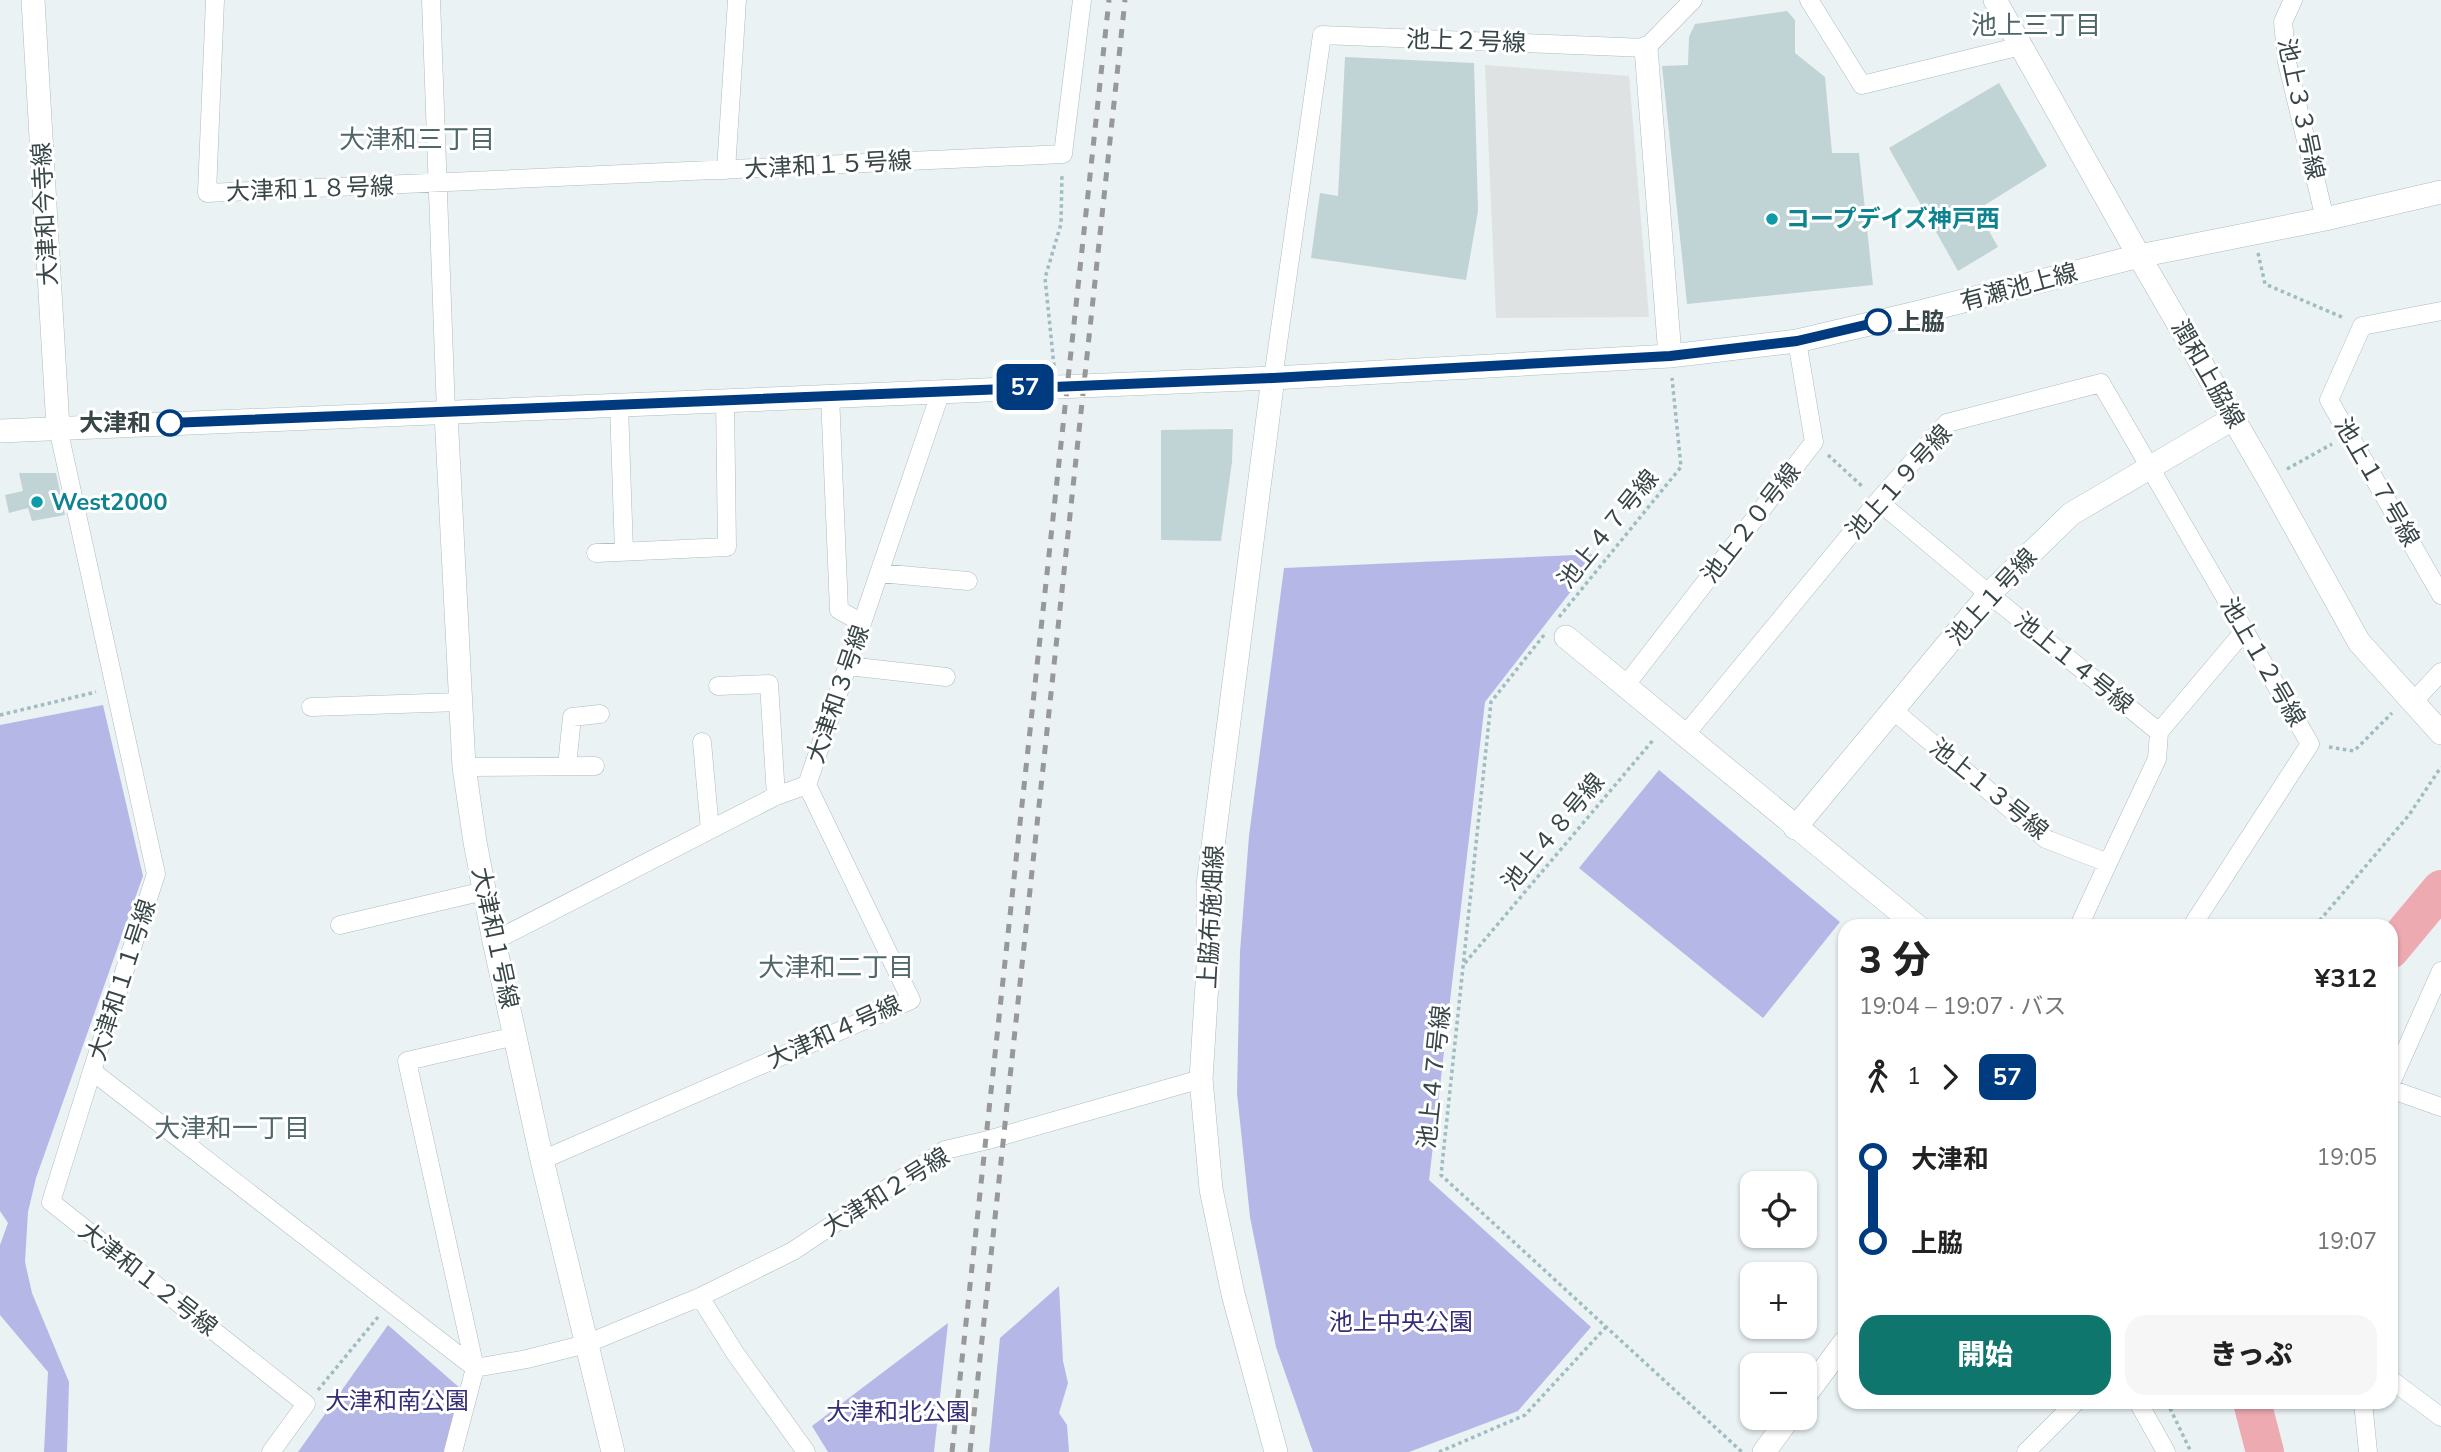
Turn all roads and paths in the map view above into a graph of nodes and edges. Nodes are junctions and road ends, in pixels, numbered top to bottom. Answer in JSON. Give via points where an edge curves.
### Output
{"nodes":[{"id":1,"x":33,"y":0,"type":"edge"},
{"id":2,"x":215,"y":0,"type":"edge"},
{"id":3,"x":431,"y":0,"type":"edge"},
{"id":4,"x":737,"y":0,"type":"edge"},
{"id":5,"x":1083,"y":0,"type":"edge"},
{"id":6,"x":1693,"y":0,"type":"edge"},
{"id":7,"x":1809,"y":0,"type":"edge"},
{"id":8,"x":1995,"y":0,"type":"edge"},
{"id":9,"x":2293,"y":0,"type":"edge"},
{"id":10,"x":2021,"y":46,"type":"junction"},
{"id":11,"x":1646,"y":48,"type":"junction"},
{"id":12,"x":1063,"y":154,"type":"junction"},
{"id":13,"x":726,"y":170,"type":"junction"},
{"id":14,"x":439,"y":184,"type":"junction"},
{"id":15,"x":2441,"y":192,"type":"edge"},
{"id":16,"x":2325,"y":219,"type":"junction"},
{"id":17,"x":2254,"y":233,"type":"junction"},
{"id":18,"x":2139,"y":256,"type":"junction"},
{"id":19,"x":2441,"y":311,"type":"edge"},
{"id":20,"x":2362,"y":326,"type":"junction"},
{"id":21,"x":1797,"y":341,"type":"junction"},
{"id":22,"x":1670,"y":356,"type":"junction"},
{"id":23,"x":1273,"y":378,"type":"junction"},
{"id":24,"x":1056,"y":386,"type":"junction"},
{"id":25,"x":941,"y":391,"type":"junction"},
{"id":26,"x":830,"y":395,"type":"junction"},
{"id":27,"x":725,"y":400,"type":"junction"},
{"id":28,"x":619,"y":405,"type":"junction"},
{"id":29,"x":446,"y":413,"type":"junction"},
{"id":30,"x":2234,"y":418,"type":"junction"},
{"id":31,"x":58,"y":428,"type":"junction"},
{"id":32,"x":0,"y":431,"type":"edge"},
{"id":33,"x":2349,"y":434,"type":"junction"},
{"id":34,"x":1814,"y":442,"type":"junction"},
{"id":35,"x":2149,"y":466,"type":"junction"},
{"id":36,"x":2269,"y":480,"type":"junction"},
{"id":37,"x":1878,"y":501,"type":"junction"},
{"id":38,"x":624,"y":552,"type":"junction"},
{"id":39,"x":596,"y":553,"type":"dead end"},
{"id":40,"x":879,"y":573,"type":"junction"},
{"id":41,"x":968,"y":581,"type":"dead end"},
{"id":42,"x":1989,"y":594,"type":"junction"},
{"id":43,"x":2441,"y":595,"type":"edge"},
{"id":44,"x":862,"y":623,"type":"junction"},
{"id":45,"x":1560,"y":630,"type":"junction"},
{"id":46,"x":2245,"y":630,"type":"junction"},
{"id":47,"x":848,"y":666,"type":"junction"},
{"id":48,"x":2441,"y":672,"type":"edge"},
{"id":49,"x":946,"y":677,"type":"dead end"},
{"id":50,"x":719,"y":686,"type":"dead end"},
{"id":51,"x":1625,"y":686,"type":"junction"},
{"id":52,"x":115,"y":687,"type":"junction"},
{"id":53,"x":460,"y":702,"type":"junction"},
{"id":54,"x":2412,"y":703,"type":"junction"},
{"id":55,"x":311,"y":708,"type":"dead end"},
{"id":56,"x":1894,"y":711,"type":"junction"},
{"id":57,"x":0,"y":715,"type":"edge"},
{"id":58,"x":600,"y":715,"type":"dead end"},
{"id":59,"x":1677,"y":728,"type":"junction"},
{"id":60,"x":2159,"y":732,"type":"junction"},
{"id":61,"x":2441,"y":733,"type":"edge"},
{"id":62,"x":702,"y":742,"type":"dead end"},
{"id":63,"x":2309,"y":744,"type":"junction"},
{"id":64,"x":567,"y":766,"type":"junction"},
{"id":65,"x":595,"y":766,"type":"dead end"},
{"id":66,"x":464,"y":767,"type":"junction"},
{"id":67,"x":2441,"y":767,"type":"edge"},
{"id":68,"x":807,"y":785,"type":"junction"},
{"id":69,"x":776,"y":796,"type":"junction"},
{"id":70,"x":1795,"y":828,"type":"junction"},
{"id":71,"x":710,"y":830,"type":"junction"},
{"id":72,"x":2108,"y":863,"type":"junction"},
{"id":73,"x":484,"y":891,"type":"junction"},
{"id":74,"x":1909,"y":919,"type":"edge"},
{"id":75,"x":2082,"y":919,"type":"edge"},
{"id":76,"x":2196,"y":919,"type":"edge"},
{"id":77,"x":2321,"y":919,"type":"edge"},
{"id":78,"x":340,"y":925,"type":"dead end"},
{"id":79,"x":494,"y":941,"type":"junction"},
{"id":80,"x":1464,"y":965,"type":"junction"},
{"id":81,"x":2441,"y":971,"type":"edge"},
{"id":82,"x":515,"y":1036,"type":"junction"},
{"id":83,"x":2398,"y":1069,"type":"edge"},
{"id":84,"x":92,"y":1071,"type":"junction"},
{"id":85,"x":1201,"y":1079,"type":"junction"},
{"id":86,"x":2398,"y":1090,"type":"edge"},
{"id":87,"x":2441,"y":1107,"type":"edge"},
{"id":88,"x":542,"y":1160,"type":"junction"},
{"id":89,"x":700,"y":1297,"type":"junction"},
{"id":90,"x":390,"y":1302,"type":"junction"},
{"id":91,"x":1606,"y":1327,"type":"junction"},
{"id":92,"x":586,"y":1345,"type":"junction"},
{"id":93,"x":1838,"y":1351,"type":"edge"},
{"id":94,"x":475,"y":1368,"type":"junction"},
{"id":95,"x":1817,"y":1379,"type":"edge"},
{"id":96,"x":2398,"y":1385,"type":"edge"},
{"id":97,"x":306,"y":1404,"type":"junction"},
{"id":98,"x":2069,"y":1409,"type":"edge"},
{"id":99,"x":2142,"y":1409,"type":"edge"},
{"id":100,"x":2170,"y":1409,"type":"edge"},
{"id":101,"x":2364,"y":1409,"type":"edge"},
{"id":102,"x":2441,"y":1417,"type":"edge"},
{"id":103,"x":1780,"y":1430,"type":"edge"},
{"id":104,"x":271,"y":1452,"type":"edge"},
{"id":105,"x":453,"y":1452,"type":"edge"},
{"id":106,"x":613,"y":1452,"type":"edge"},
{"id":107,"x":806,"y":1452,"type":"edge"},
{"id":108,"x":1276,"y":1452,"type":"edge"},
{"id":109,"x":1438,"y":1452,"type":"edge"},
{"id":110,"x":1742,"y":1452,"type":"edge"},
{"id":111,"x":1764,"y":1452,"type":"edge"},
{"id":112,"x":2026,"y":1452,"type":"edge"},
{"id":113,"x":2166,"y":1452,"type":"edge"},
{"id":114,"x":2191,"y":1452,"type":"edge"},
{"id":115,"x":2368,"y":1452,"type":"edge"}],
"edges":[{"from":1,"to":31,"type":"street","name":"大津和今寺線"},
{"from":2,"to":14,"type":"street","name":"大津和１８号線","via":[[207,193]]},
{"from":3,"to":14,"type":"street"},
{"from":4,"to":13,"type":"street"},
{"from":5,"to":12,"type":"street"},
{"from":6,"to":11,"type":"street"},
{"from":7,"to":10,"type":"street","via":[[1862,85]]},
{"from":8,"to":10,"type":"street","name":"潤和上脇線"},
{"from":9,"to":16,"type":"street","name":"池上３３号線","via":[[2283,22],[2287,62]]},
{"from":10,"to":18,"type":"street","name":"潤和上脇線"},
{"from":11,"to":22,"type":"street"},
{"from":11,"to":23,"type":"street","name":"池上２号線","via":[[1322,35]]},
{"from":12,"to":13,"type":"street","name":"大津和１５号線"},
{"from":12,"to":24,"type":"path","via":[[1061,224],[1045,278]]},
{"from":13,"to":14,"type":"street","name":"大津和１５号線"},
{"from":14,"to":29,"type":"street"},
{"from":15,"to":16,"type":"street","name":"有瀬池上線"},
{"from":16,"to":17,"type":"street","name":"有瀬池上線"},
{"from":17,"to":18,"type":"street","name":"有瀬池上線"},
{"from":17,"to":20,"type":"path","via":[[2265,284]]},
{"from":18,"to":21,"type":"street","name":"有瀬池上線"},
{"from":18,"to":30,"type":"street","name":"潤和上脇線"},
{"from":19,"to":20,"type":"street"},
{"from":20,"to":33,"type":"street","name":"池上１７号線","via":[[2329,400]]},
{"from":21,"to":22,"type":"street","name":"有瀬池上線"},
{"from":21,"to":34,"type":"street","name":"池上２０号線"},
{"from":22,"to":23,"type":"street","name":"有瀬池上線"},
{"from":22,"to":45,"type":"path","name":"池上４７号線","via":[[1681,467]]},
{"from":23,"to":24,"type":"street","name":"有瀬池上線"},
{"from":23,"to":85,"type":"street","name":"上脇布施畑線","via":[[1208,884]]},
{"from":24,"to":25,"type":"street","name":"有瀬池上線"},
{"from":25,"to":26,"type":"street","name":"有瀬池上線"},
{"from":25,"to":40,"type":"street","name":"大津和３号線"},
{"from":26,"to":27,"type":"street","name":"有瀬池上線"},
{"from":26,"to":44,"type":"street","via":[[839,610]]},
{"from":27,"to":28,"type":"street","name":"有瀬池上線"},
{"from":27,"to":38,"type":"street","via":[[727,547]]},
{"from":28,"to":29,"type":"street","name":"有瀬池上線"},
{"from":28,"to":38,"type":"street"},
{"from":29,"to":31,"type":"street","name":"有瀬池上線"},
{"from":29,"to":53,"type":"street","name":"大津和１号線"},
{"from":30,"to":35,"type":"street","name":"池上１号線"},
{"from":30,"to":36,"type":"street","name":"潤和上脇線"},
{"from":31,"to":32,"type":"street","name":"有瀬池上線"},
{"from":31,"to":52,"type":"street","name":"大津和１１号線"},
{"from":33,"to":36,"type":"path"},
{"from":33,"to":43,"type":"street","name":"池上１７号線"},
{"from":34,"to":37,"type":"path"},
{"from":34,"to":51,"type":"street","name":"池上２０号線"},
{"from":35,"to":37,"type":"street","name":"池上１９号線","via":[[2101,383],[1947,423]]},
{"from":35,"to":42,"type":"street","name":"池上１号線","via":[[2071,514]]},
{"from":35,"to":46,"type":"street","name":"池上１２号線"},
{"from":36,"to":54,"type":"street","name":"潤和上脇線","via":[[2359,642]]},
{"from":37,"to":42,"type":"street","name":"池上１４号線"},
{"from":37,"to":59,"type":"street","name":"池上１９号線"},
{"from":38,"to":39,"type":"street"},
{"from":40,"to":41,"type":"street"},
{"from":40,"to":44,"type":"street","name":"大津和３号線"},
{"from":42,"to":56,"type":"street","name":"池上１号線"},
{"from":42,"to":60,"type":"street","name":"池上１４号線"},
{"from":44,"to":47,"type":"street","name":"大津和３号線"},
{"from":45,"to":51,"type":"street"},
{"from":45,"to":80,"type":"path","name":"池上４７号線","via":[[1545,634],[1491,702]]},
{"from":46,"to":60,"type":"street"},
{"from":46,"to":63,"type":"street","name":"池上１２号線"},
{"from":47,"to":49,"type":"street"},
{"from":47,"to":68,"type":"street","name":"大津和３号線"},
{"from":48,"to":54,"type":"street"},
{"from":50,"to":69,"type":"street","via":[[769,684]]},
{"from":51,"to":59,"type":"street"},
{"from":52,"to":57,"type":"path"},
{"from":52,"to":84,"type":"street","name":"大津和１１号線","via":[[156,874]]},
{"from":53,"to":55,"type":"street"},
{"from":53,"to":66,"type":"street","name":"大津和１号線"},
{"from":54,"to":61,"type":"street","name":"潤和上脇線"},
{"from":54,"to":63,"type":"path","via":[[2390,714],[2354,751]]},
{"from":56,"to":70,"type":"street","name":"池上１号線"},
{"from":56,"to":72,"type":"street","name":"池上１３号線","via":[[2046,839]]},
{"from":58,"to":64,"type":"street","via":[[572,717]]},
{"from":59,"to":70,"type":"street"},
{"from":59,"to":80,"type":"path","name":"池上４８号線"},
{"from":60,"to":72,"type":"street","via":[[2158,759]]},
{"from":62,"to":71,"type":"street"},
{"from":63,"to":76,"type":"street","name":"池上１２号線"},
{"from":64,"to":65,"type":"street"},
{"from":64,"to":66,"type":"street"},
{"from":66,"to":73,"type":"street","name":"大津和１号線"},
{"from":67,"to":77,"type":"path","via":[[2409,815]]},
{"from":68,"to":69,"type":"street","name":"大津和３号線"},
{"from":68,"to":88,"type":"street","name":"大津和４号線","via":[[911,1000]]},
{"from":69,"to":71,"type":"street","name":"大津和３号線"},
{"from":70,"to":74,"type":"street"},
{"from":71,"to":79,"type":"street","name":"大津和３号線"},
{"from":72,"to":75,"type":"street"},
{"from":73,"to":78,"type":"street"},
{"from":73,"to":79,"type":"street","name":"大津和１号線"},
{"from":79,"to":82,"type":"street","name":"大津和１号線"},
{"from":80,"to":91,"type":"path","name":"池上４７号線","via":[[1440,1175]]},
{"from":81,"to":83,"type":"street"},
{"from":82,"to":88,"type":"street","name":"大津和１号線"},
{"from":82,"to":94,"type":"street","via":[[407,1061]]},
{"from":84,"to":90,"type":"street","name":"大津和１１号線"},
{"from":84,"to":97,"type":"street","name":"大津和１２号線","via":[[51,1202]]},
{"from":85,"to":89,"type":"street","name":"大津和２号線","via":[[945,1150],[793,1251]]},
{"from":85,"to":108,"type":"street","name":"上脇布施畑線","via":[[1214,1202]]},
{"from":86,"to":87,"type":"street"},
{"from":88,"to":92,"type":"street","name":"大津和１号線"},
{"from":89,"to":92,"type":"street","name":"大津和２号線"},
{"from":89,"to":107,"type":"street"},
{"from":90,"to":94,"type":"street","name":"大津和１１号線"},
{"from":90,"to":97,"type":"path"},
{"from":91,"to":109,"type":"path","via":[[1525,1415]]},
{"from":91,"to":110,"type":"path","name":"池上４７号線"},
{"from":92,"to":94,"type":"street"},
{"from":92,"to":106,"type":"street","name":"大津和１号線"},
{"from":93,"to":95,"type":"street"},
{"from":94,"to":105,"type":"street"},
{"from":96,"to":102,"type":"street"},
{"from":97,"to":104,"type":"street"},
{"from":98,"to":112,"type":"street"},
{"from":99,"to":113,"type":"street"},
{"from":100,"to":114,"type":"path"},
{"from":101,"to":115,"type":"street"},
{"from":103,"to":111,"type":"street"}]}
